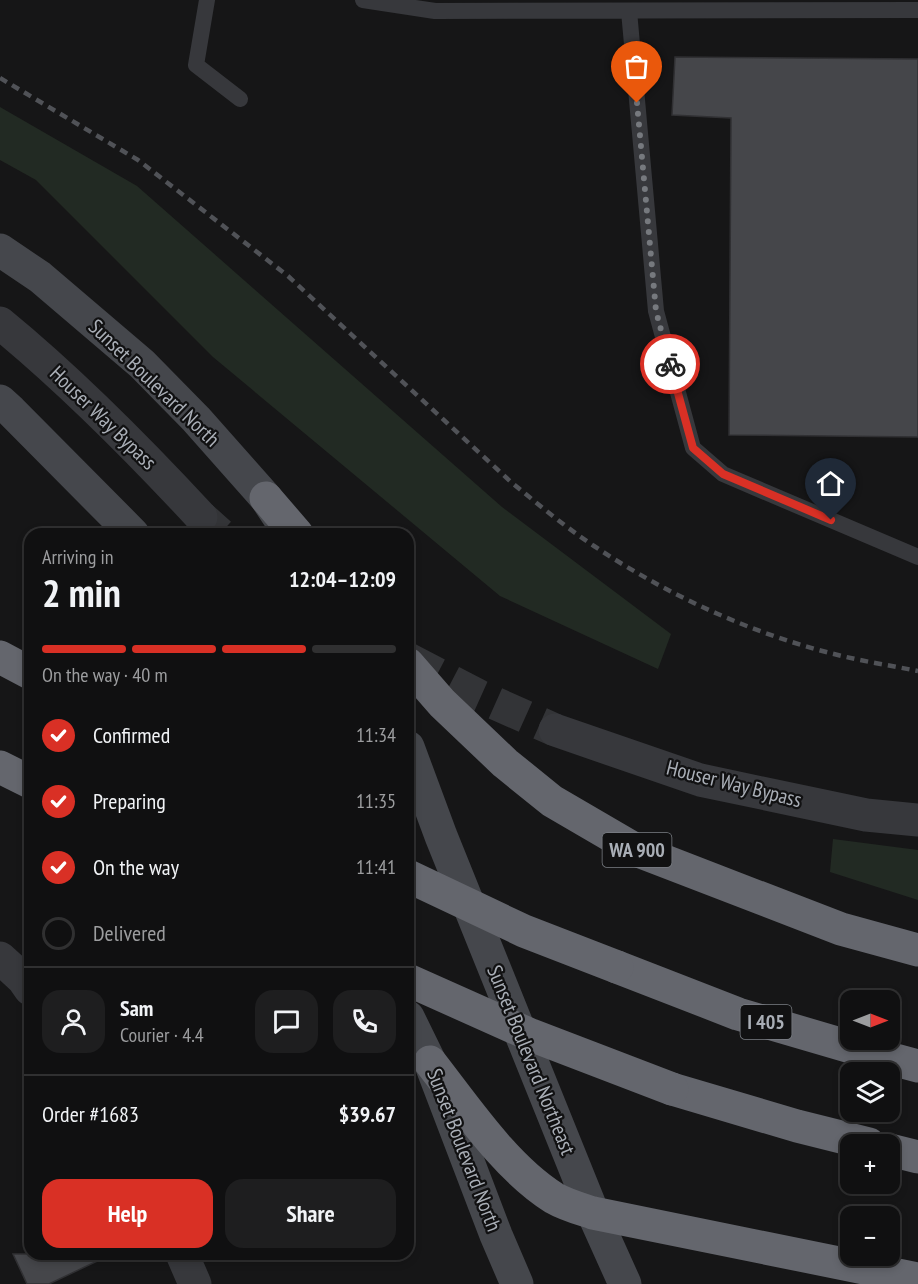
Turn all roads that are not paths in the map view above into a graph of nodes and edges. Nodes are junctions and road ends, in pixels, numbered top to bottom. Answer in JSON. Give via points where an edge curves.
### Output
{"nodes":[{"id":1,"x":207,"y":0,"type":"edge"},
{"id":2,"x":363,"y":0,"type":"edge"},
{"id":3,"x":784,"y":5,"type":"edge"},
{"id":4,"x":918,"y":10,"type":"edge"},
{"id":5,"x":629,"y":11,"type":"junction"},
{"id":6,"x":240,"y":99,"type":"dead end"},
{"id":7,"x":0,"y":250,"type":"edge"},
{"id":8,"x":0,"y":323,"type":"edge"},
{"id":9,"x":0,"y":401,"type":"edge"},
{"id":10,"x":266,"y":498,"type":"junction"},
{"id":11,"x":201,"y":517,"type":"tunnel mouth"},
{"id":12,"x":127,"y":528,"type":"edge"},
{"id":13,"x":286,"y":528,"type":"edge"},
{"id":14,"x":292,"y":528,"type":"edge"},
{"id":15,"x":918,"y":557,"type":"edge"},
{"id":16,"x":0,"y":657,"type":"edge"},
{"id":17,"x":24,"y":670,"type":"edge"},
{"id":18,"x":414,"y":671,"type":"edge"},
{"id":19,"x":555,"y":730,"type":"tunnel mouth"},
{"id":20,"x":414,"y":763,"type":"edge"},
{"id":21,"x":0,"y":767,"type":"edge"},
{"id":22,"x":24,"y":779,"type":"edge"},
{"id":23,"x":918,"y":820,"type":"edge"},
{"id":24,"x":414,"y":879,"type":"edge"},
{"id":25,"x":918,"y":950,"type":"edge"},
{"id":26,"x":0,"y":958,"type":"edge"},
{"id":27,"x":24,"y":980,"type":"edge"},
{"id":28,"x":414,"y":983,"type":"edge"},
{"id":29,"x":414,"y":1029,"type":"edge"},
{"id":30,"x":430,"y":1062,"type":"junction"},
{"id":31,"x":918,"y":1066,"type":"edge"},
{"id":32,"x":840,"y":1137,"type":"edge"},
{"id":33,"x":900,"y":1152,"type":"edge"},
{"id":34,"x":918,"y":1157,"type":"edge"},
{"id":35,"x":593,"y":1213,"type":"junction"},
{"id":36,"x":185,"y":1260,"type":"edge"},
{"id":37,"x":918,"y":1281,"type":"edge"},
{"id":38,"x":195,"y":1284,"type":"edge"},
{"id":39,"x":517,"y":1284,"type":"edge"},
{"id":40,"x":626,"y":1284,"type":"edge"},
{"id":41,"x":903,"y":1284,"type":"edge"}],
"edges":[{"from":1,"to":6,"type":"lane","via":[[196,64]]},
{"from":2,"to":5,"type":"lane","via":[[435,11]]},
{"from":3,"to":4,"type":"lane"},
{"from":3,"to":5,"type":"lane"},
{"from":5,"to":15,"type":"lane","via":[[656,311],[693,448],[723,474]]},
{"from":7,"to":10,"type":"main road","name":"Sunset Boulevard North","via":[[40,277],[141,364]]},
{"from":8,"to":11,"type":"street","name":"Houser Way Bypass","via":[[80,393]]},
{"from":9,"to":12,"type":"main road"},
{"from":10,"to":13,"type":"main road","name":"Sunset Boulevard North"},
{"from":10,"to":14,"type":"highway"},
{"from":16,"to":17,"type":"highway"},
{"from":18,"to":25,"type":"highway","number":"WA 900","via":[[442,704],[552,801],[636,850],[841,929]]},
{"from":19,"to":23,"type":"street","name":"Houser Way Bypass","via":[[700,780],[866,815]]},
{"from":20,"to":35,"type":"main road","name":"Sunset Boulevard Northeast"},
{"from":21,"to":22,"type":"highway"},
{"from":24,"to":31,"type":"highway","number":"I 405","bridge":true,"via":[[524,931],[738,1014]]},
{"from":26,"to":27,"type":"street"},
{"from":28,"to":32,"type":"highway","bridge":true,"via":[[531,1035],[672,1089]]},
{"from":29,"to":30,"type":"main road","name":"Sunset Boulevard North"},
{"from":30,"to":35,"type":"highway","via":[[497,1147],[531,1182],[556,1199]]},
{"from":30,"to":39,"type":"main road","name":"Sunset Boulevard North"},
{"from":33,"to":34,"type":"highway"},
{"from":35,"to":37,"type":"highway"},
{"from":35,"to":40,"type":"main road","name":"Sunset Boulevard Northeast"},
{"from":36,"to":38,"type":"street"},
{"from":37,"to":41,"type":"highway"}]}
